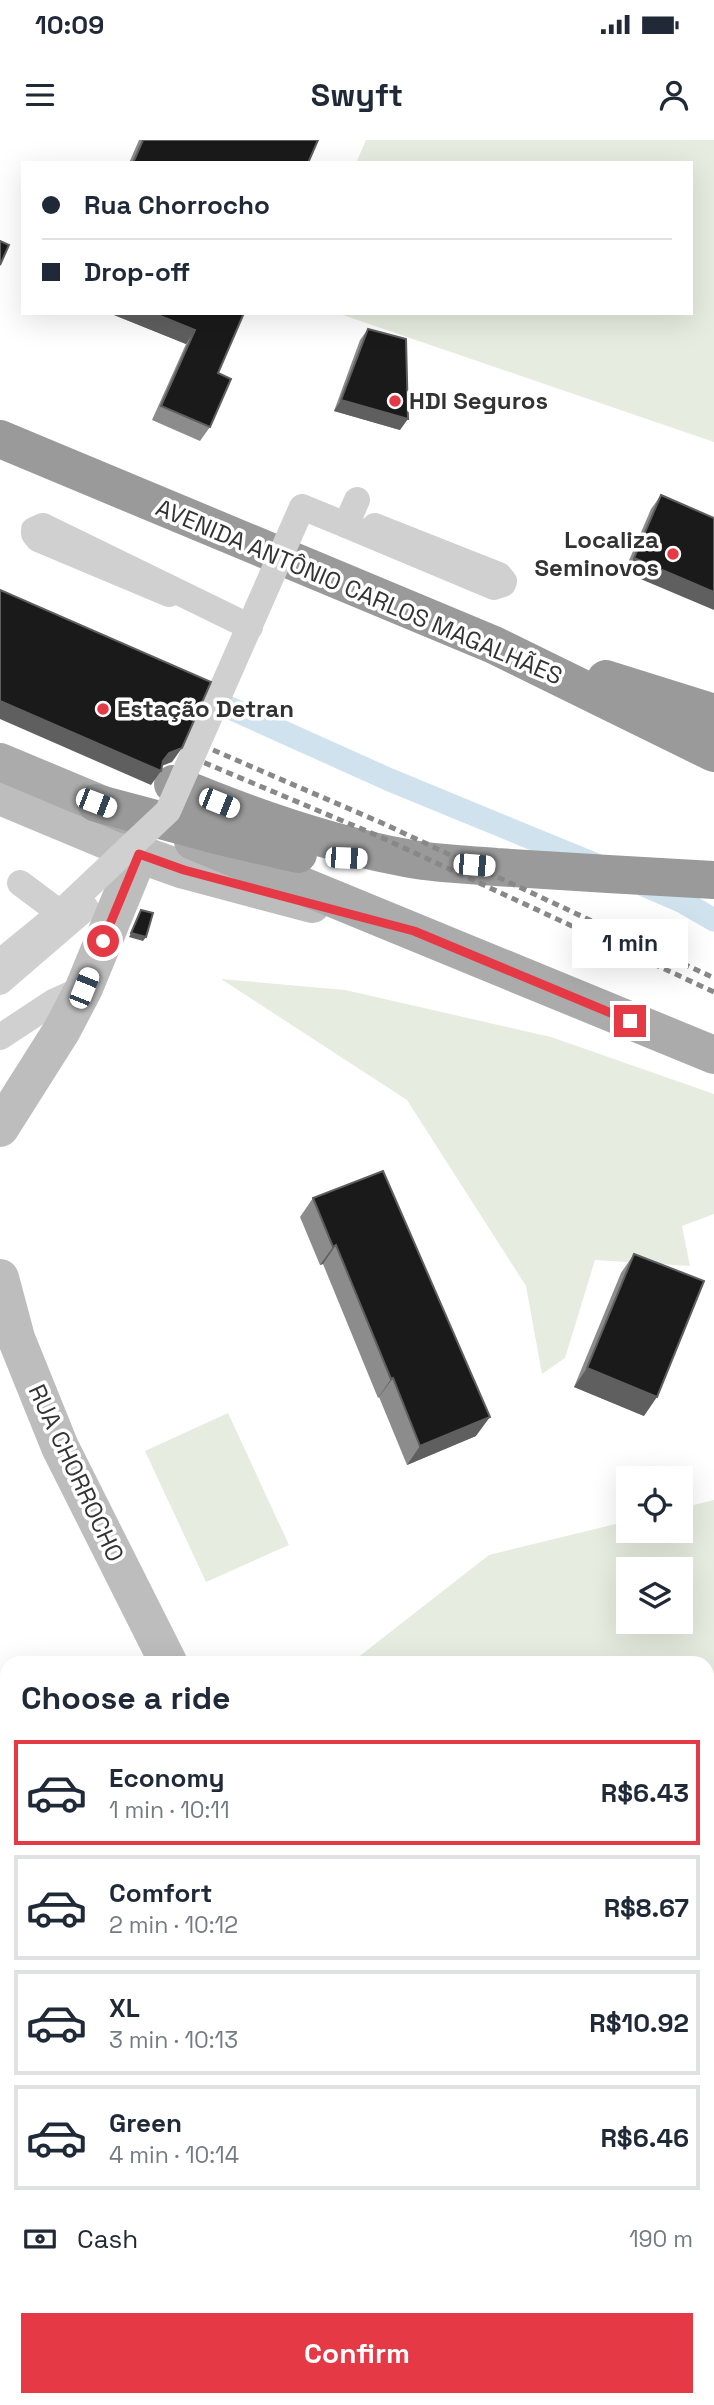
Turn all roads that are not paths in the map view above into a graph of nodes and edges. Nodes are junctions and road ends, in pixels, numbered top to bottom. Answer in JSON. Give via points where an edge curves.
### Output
{"nodes":[{"id":1,"x":0,"y":439,"type":"edge"},
{"id":2,"x":346,"y":525,"type":"junction"},
{"id":3,"x":169,"y":594,"type":"dead end"},
{"id":4,"x":250,"y":626,"type":"junction"},
{"id":5,"x":494,"y":645,"type":"junction"},
{"id":6,"x":714,"y":713,"type":"edge"},
{"id":7,"x":714,"y":753,"type":"edge"},
{"id":8,"x":0,"y":762,"type":"edge"},
{"id":9,"x":185,"y":764,"type":"junction"},
{"id":10,"x":0,"y":796,"type":"edge"},
{"id":11,"x":96,"y":803,"type":"junction"},
{"id":12,"x":139,"y":854,"type":"junction"},
{"id":13,"x":410,"y":859,"type":"junction"},
{"id":14,"x":714,"y":880,"type":"edge"},
{"id":15,"x":20,"y":883,"type":"dead end"},
{"id":16,"x":86,"y":908,"type":"dead end"},
{"id":17,"x":60,"y":913,"type":"junction"},
{"id":18,"x":414,"y":931,"type":"junction"},
{"id":19,"x":0,"y":962,"type":"edge"},
{"id":20,"x":0,"y":982,"type":"edge"},
{"id":21,"x":84,"y":988,"type":"junction"},
{"id":22,"x":0,"y":1037,"type":"edge"},
{"id":23,"x":714,"y":1055,"type":"edge"},
{"id":24,"x":0,"y":1129,"type":"edge"},
{"id":25,"x":0,"y":1278,"type":"edge"},
{"id":26,"x":164,"y":1656,"type":"edge"}],
"edges":[{"from":1,"to":5,"type":"highway","name":"AVENIDA ANTÔNIO CARLOS MAGALHÃES"},
{"from":2,"to":2,"type":"street","bridge":true,"via":[[357,500],[377,518],[499,575],[503,584],[494,587]]},
{"from":2,"to":4,"type":"street","bridge":true,"via":[[302,507]]},
{"from":3,"to":4,"type":"street","via":[[38,539],[34,530],[43,526]]},
{"from":4,"to":9,"type":"street","bridge":true},
{"from":5,"to":6,"type":"highway"},
{"from":5,"to":7,"type":"highway","name":"AVENIDA ANTÔNIO CARLOS MAGALHÃES"},
{"from":8,"to":11,"type":"main road"},
{"from":9,"to":13,"type":"highway","via":[[242,813],[338,844]]},
{"from":9,"to":17,"type":"street","bridge":true,"via":[[168,811]]},
{"from":10,"to":12,"type":"street"},
{"from":11,"to":13,"type":"highway","via":[[284,852]]},
{"from":11,"to":18,"type":"main road"},
{"from":12,"to":18,"type":"street"},
{"from":12,"to":21,"type":"street"},
{"from":13,"to":14,"type":"highway"},
{"from":15,"to":17,"type":"street"},
{"from":16,"to":20,"type":"street"},
{"from":17,"to":19,"type":"street"},
{"from":18,"to":23,"type":"main road"},
{"from":21,"to":22,"type":"street","via":[[54,1001]]},
{"from":21,"to":24,"type":"street"},
{"from":25,"to":26,"type":"street","name":"RUA CHORROCHO","via":[[16,1338],[60,1447]]}]}
